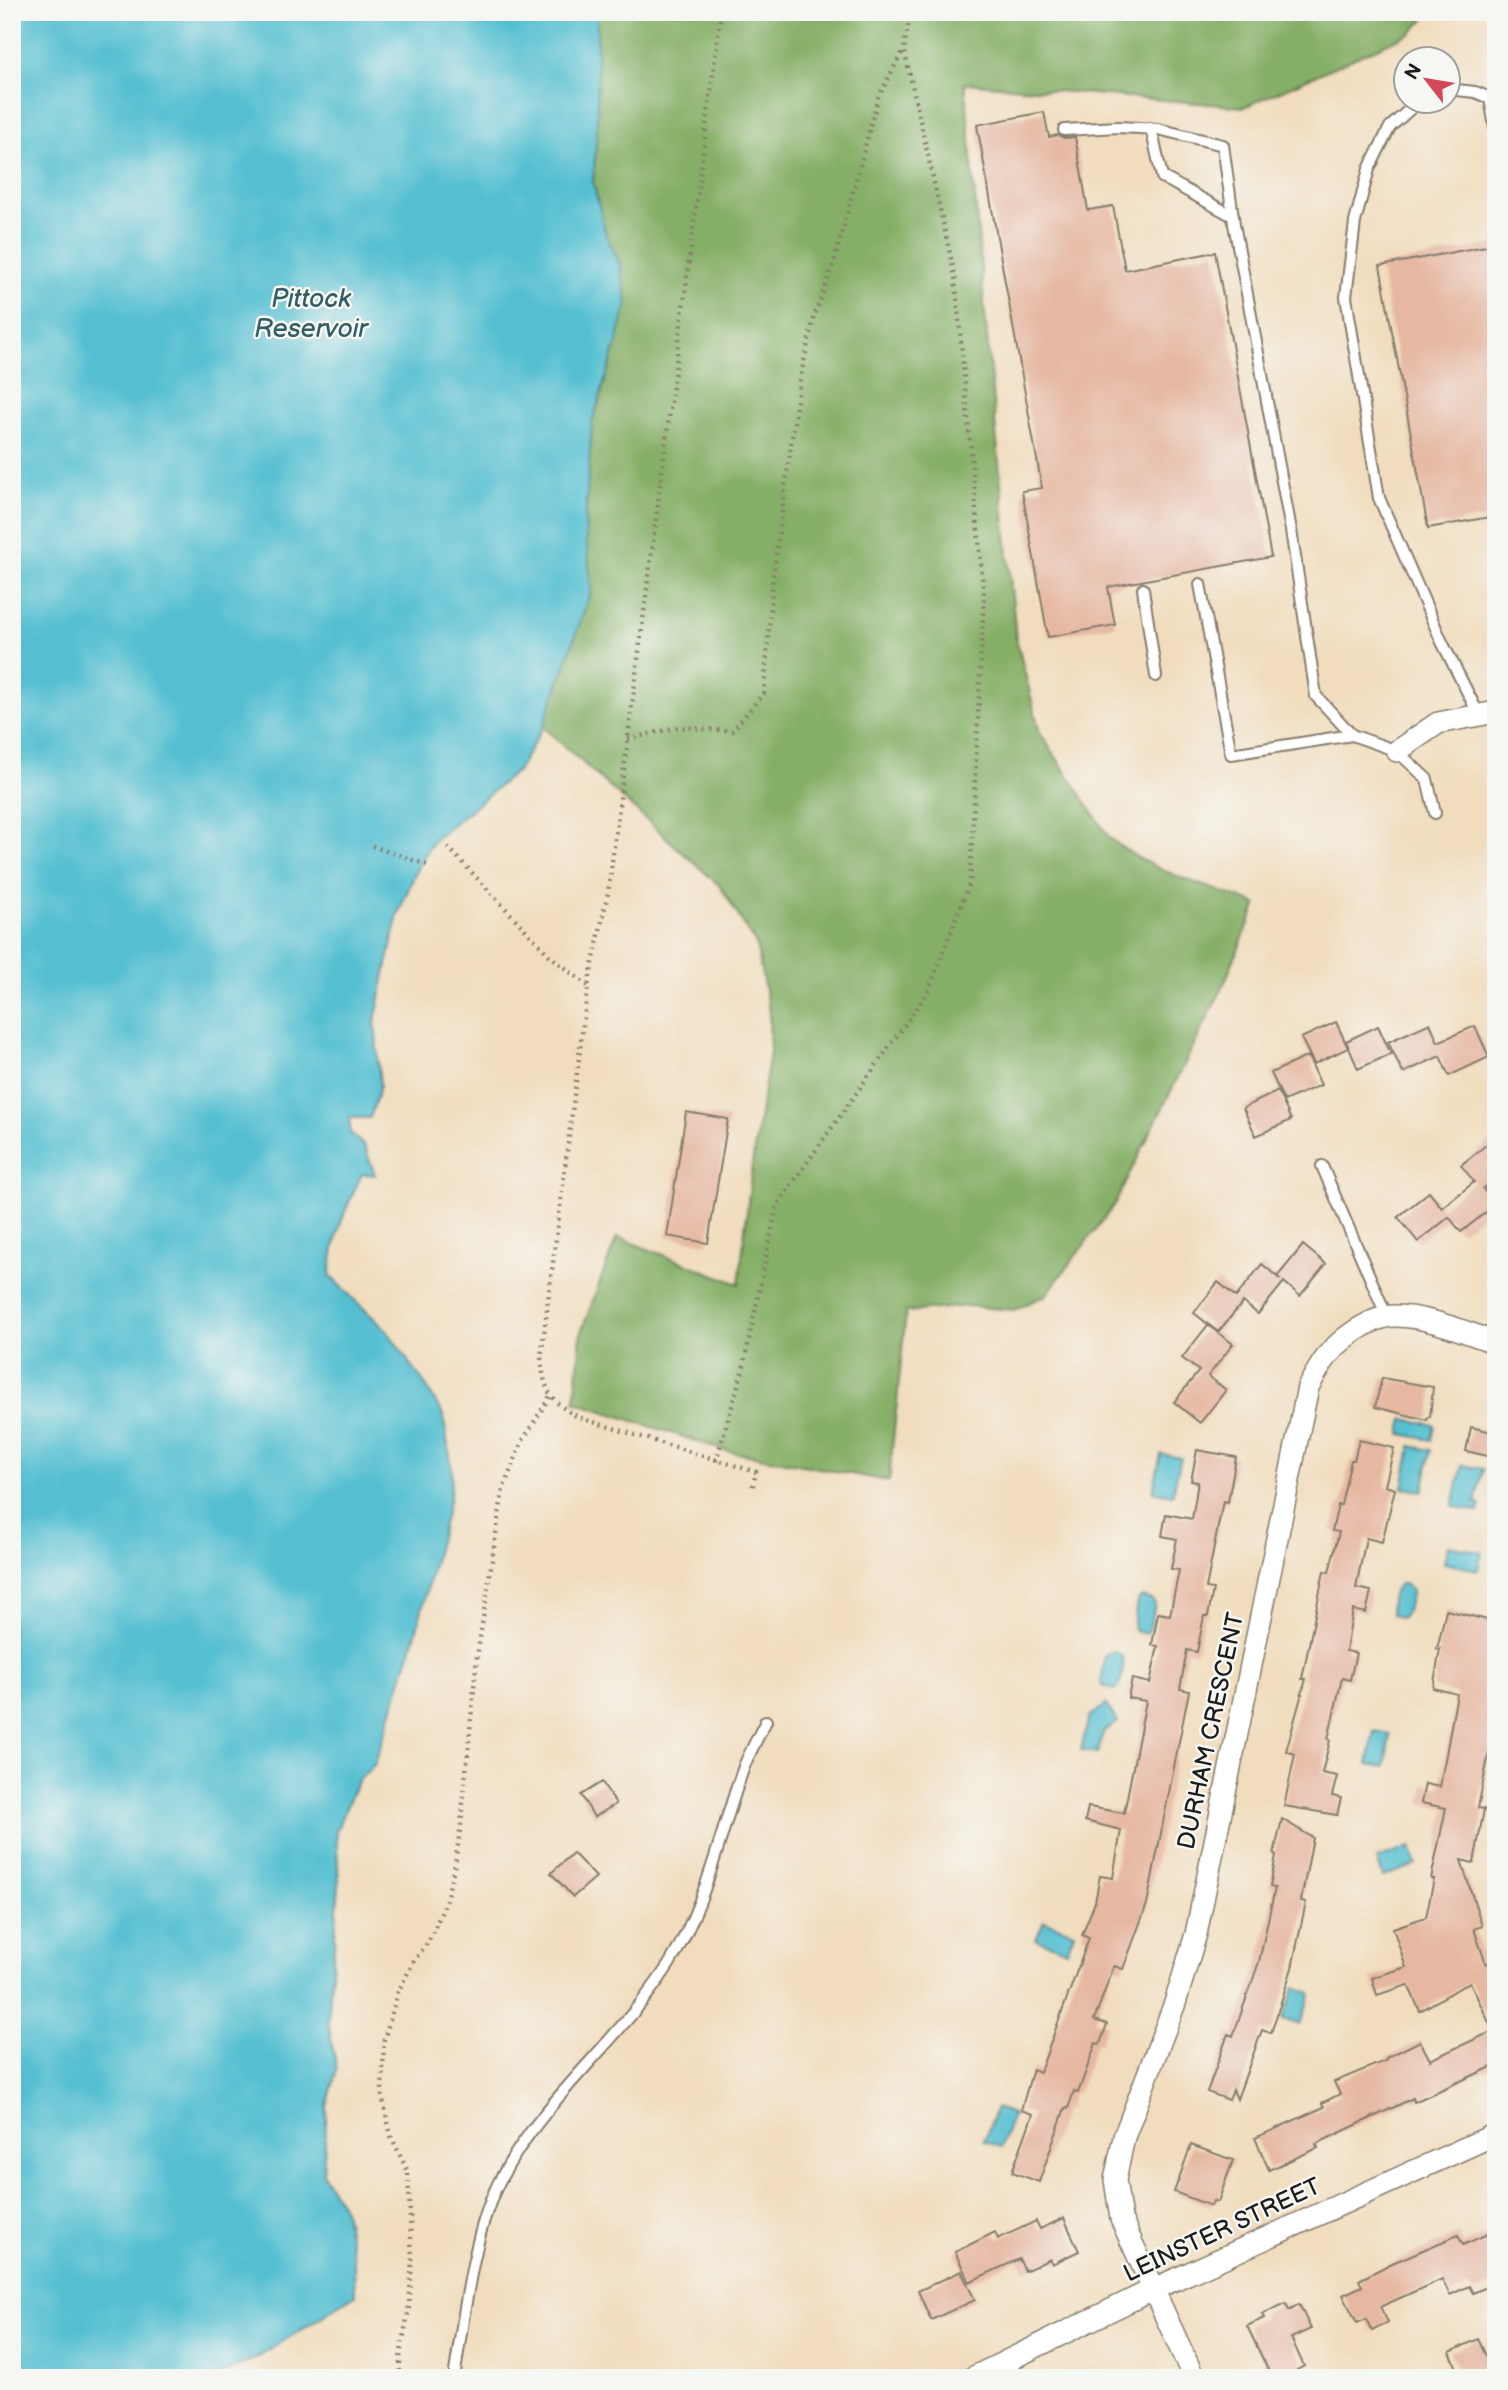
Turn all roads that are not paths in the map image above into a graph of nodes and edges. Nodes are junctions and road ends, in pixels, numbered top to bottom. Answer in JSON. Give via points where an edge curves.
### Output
{"nodes":[{"id":1,"x":1462,"y":91,"type":"edge"},
{"id":2,"x":1402,"y":116,"type":"edge"},
{"id":3,"x":1151,"y":128,"type":"junction"},
{"id":4,"x":1064,"y":130,"type":"dead end"},
{"id":5,"x":1496,"y":132,"type":"edge"},
{"id":6,"x":1233,"y":216,"type":"junction"},
{"id":7,"x":1200,"y":584,"type":"dead end"},
{"id":8,"x":1143,"y":589,"type":"dead end"},
{"id":9,"x":1156,"y":676,"type":"dead end"},
{"id":10,"x":1487,"y":714,"type":"edge"},
{"id":11,"x":1352,"y":735,"type":"junction"},
{"id":12,"x":1396,"y":751,"type":"junction"},
{"id":13,"x":1435,"y":813,"type":"dead end"},
{"id":14,"x":1322,"y":1166,"type":"dead end"},
{"id":15,"x":1387,"y":1317,"type":"junction"},
{"id":16,"x":1496,"y":1343,"type":"edge"},
{"id":17,"x":766,"y":1721,"type":"dead end"},
{"id":18,"x":1496,"y":2134,"type":"edge"},
{"id":19,"x":1154,"y":2290,"type":"junction"},
{"id":20,"x":454,"y":2378,"type":"edge"},
{"id":21,"x":972,"y":2378,"type":"edge"},
{"id":22,"x":1194,"y":2378,"type":"edge"}],
"edges":[{"from":1,"to":5,"type":"lane","via":[[1490,98]]},
{"from":2,"to":10,"type":"lane","via":[[1390,127],[1369,169],[1354,222],[1346,297],[1379,498],[1442,642]]},
{"from":3,"to":4,"type":"lane"},
{"from":3,"to":6,"type":"lane","via":[[1161,177]]},
{"from":3,"to":6,"type":"lane","via":[[1223,145]]},
{"from":6,"to":11,"type":"lane","via":[[1291,530],[1316,696]]},
{"from":7,"to":11,"type":"lane","via":[[1231,754]]},
{"from":8,"to":9,"type":"lane"},
{"from":10,"to":12,"type":"street","via":[[1438,723]]},
{"from":11,"to":12,"type":"lane"},
{"from":12,"to":13,"type":"lane","via":[[1427,779]]},
{"from":14,"to":15,"type":"lane"},
{"from":15,"to":16,"type":"street","name":"DURHAM CRESCENT","via":[[1420,1318]]},
{"from":15,"to":19,"type":"street","name":"DURHAM CRESCENT","via":[[1346,1338],[1329,1354],[1308,1387],[1196,1934],[1119,2157],[1115,2180],[1121,2219]]},
{"from":17,"to":20,"type":"lane","via":[[746,1762],[703,1894],[668,1966],[609,2043],[543,2115],[500,2179],[474,2262]]},
{"from":18,"to":19,"type":"street","name":"LEINSTER STREET"},
{"from":19,"to":21,"type":"street","name":"LEINSTER STREET"},
{"from":19,"to":22,"type":"street","name":"DURHAM CRESCENT"}]}
